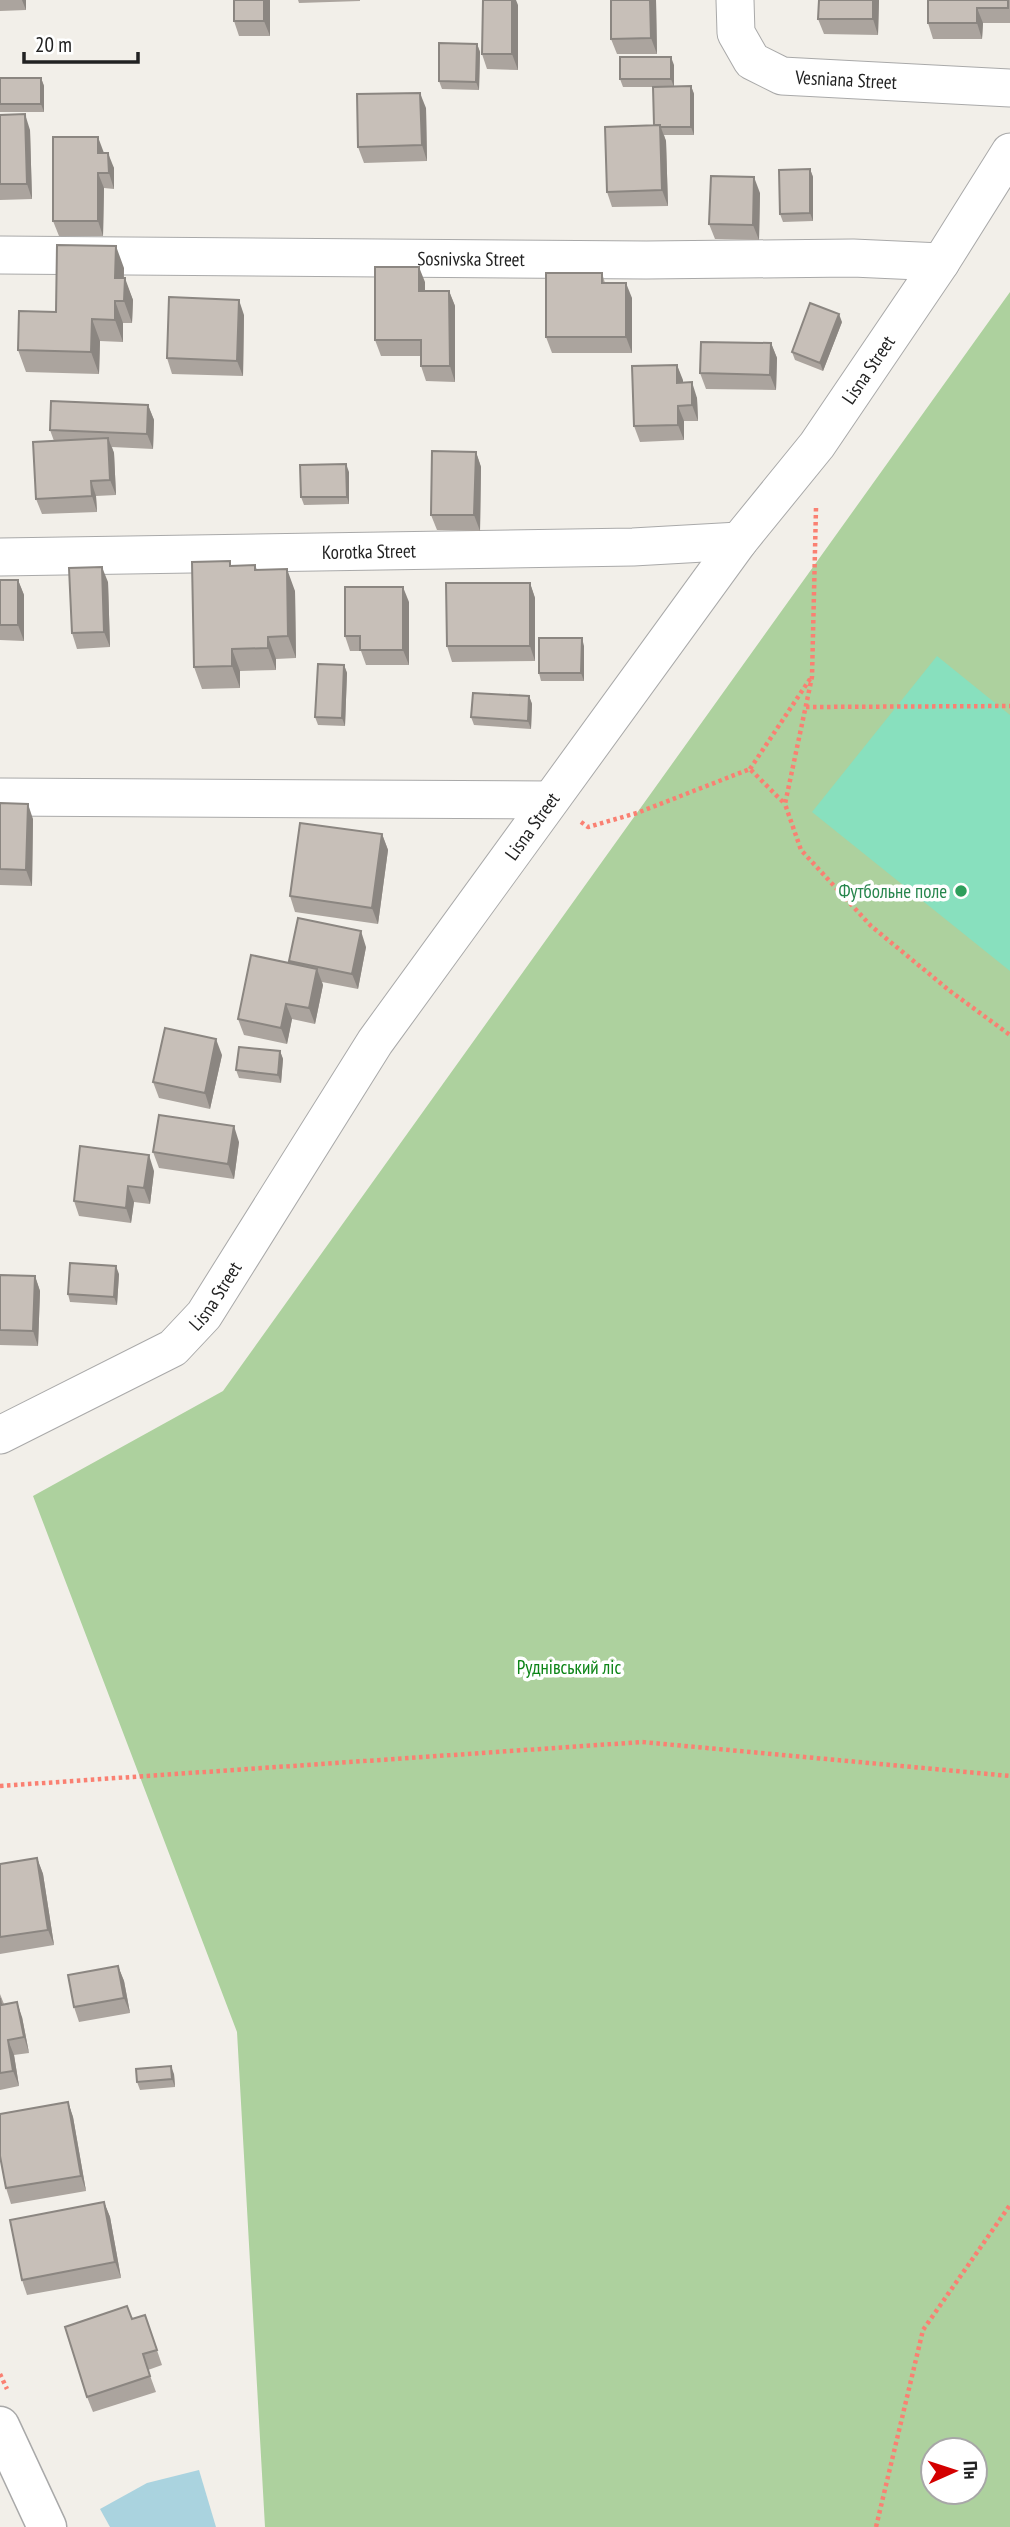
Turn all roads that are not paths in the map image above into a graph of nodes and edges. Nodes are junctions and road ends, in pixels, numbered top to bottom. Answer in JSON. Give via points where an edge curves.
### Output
{"nodes":[{"id":1,"x":735,"y":0,"type":"edge"},
{"id":2,"x":1010,"y":88,"type":"edge"},
{"id":3,"x":1010,"y":152,"type":"edge"},
{"id":4,"x":0,"y":255,"type":"edge"},
{"id":5,"x":940,"y":262,"type":"junction"},
{"id":6,"x":739,"y":541,"type":"junction"},
{"id":7,"x":0,"y":557,"type":"edge"},
{"id":8,"x":0,"y":797,"type":"edge"},
{"id":9,"x":550,"y":800,"type":"junction"},
{"id":10,"x":0,"y":1435,"type":"edge"},
{"id":11,"x":0,"y":2426,"type":"edge"},
{"id":12,"x":47,"y":2527,"type":"edge"}],
"edges":[{"from":1,"to":2,"type":"street","name":"Vesniana Street","via":[[736,33],[752,61],[782,76]]},
{"from":3,"to":5,"type":"street","name":"Lisna Street"},
{"from":4,"to":5,"type":"street","name":"Sosnivska Street"},
{"from":5,"to":6,"type":"street","name":"Lisna Street","via":[[817,444]]},
{"from":6,"to":7,"type":"street","name":"Korotka Street","via":[[633,547]]},
{"from":6,"to":9,"type":"street","name":"Lisna Street"},
{"from":8,"to":9,"type":"street"},
{"from":9,"to":10,"type":"street","name":"Lisna Street","via":[[375,1042],[204,1315],[173,1348]]},
{"from":11,"to":12,"type":"street"}]}
